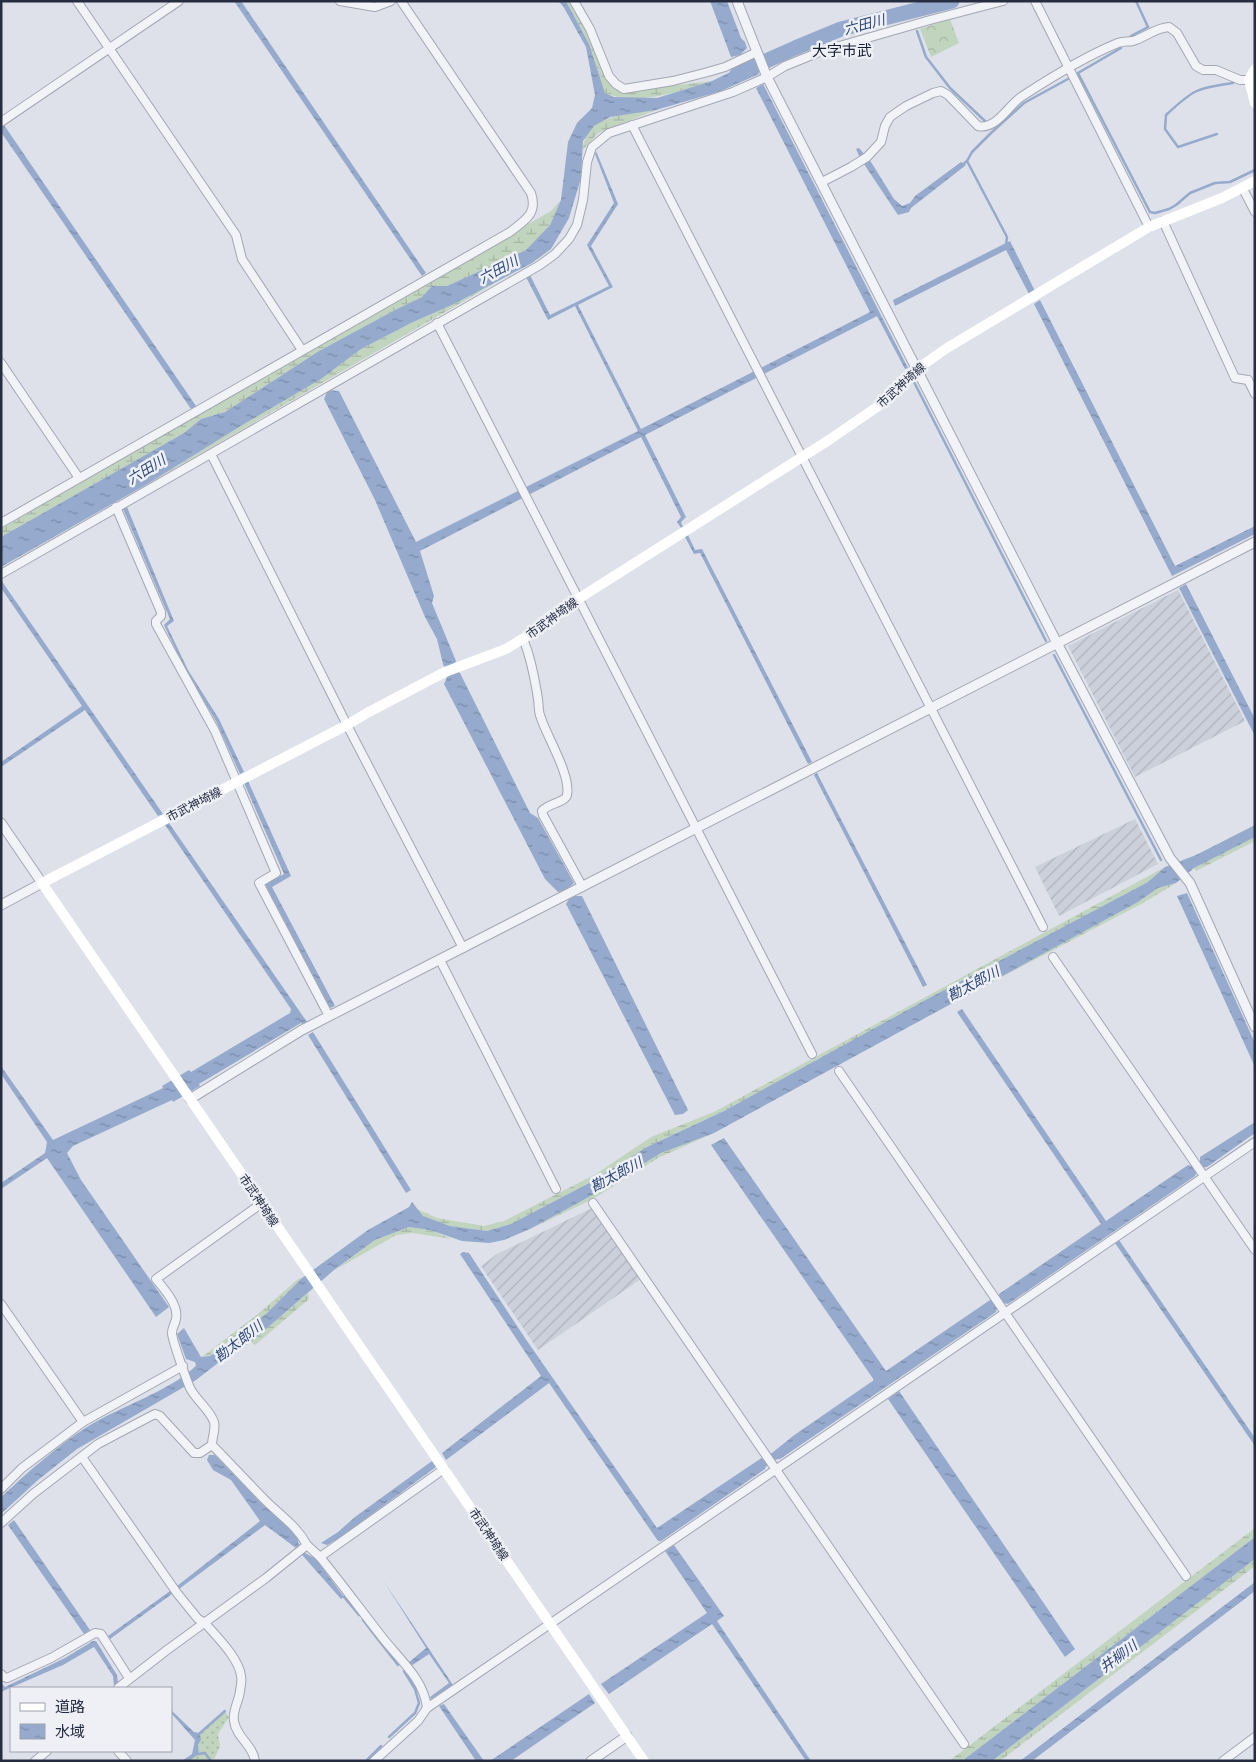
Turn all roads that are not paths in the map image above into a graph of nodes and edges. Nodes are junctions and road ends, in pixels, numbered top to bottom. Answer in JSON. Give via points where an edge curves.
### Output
{"nodes":[{"id":1,"x":77,"y":1,"type":"edge"},
{"id":2,"x":179,"y":1,"type":"edge"},
{"id":3,"x":340,"y":1,"type":"edge"},
{"id":4,"x":391,"y":1,"type":"edge"},
{"id":5,"x":401,"y":1,"type":"edge"},
{"id":6,"x":574,"y":1,"type":"edge"},
{"id":7,"x":737,"y":1,"type":"edge"},
{"id":8,"x":1003,"y":1,"type":"edge"},
{"id":9,"x":1035,"y":1,"type":"edge"},
{"id":10,"x":109,"y":49,"type":"junction"},
{"id":11,"x":756,"y":52,"type":"junction"},
{"id":12,"x":1068,"y":69,"type":"junction"},
{"id":13,"x":1255,"y":70,"type":"edge"},
{"id":14,"x":768,"y":76,"type":"junction"},
{"id":15,"x":1249,"y":80,"type":"junction"},
{"id":16,"x":1255,"y":103,"type":"edge"},
{"id":17,"x":1,"y":122,"type":"edge"},
{"id":18,"x":632,"y":125,"type":"junction"},
{"id":19,"x":1255,"y":181,"type":"edge"},
{"id":20,"x":822,"y":182,"type":"junction"},
{"id":21,"x":1243,"y":188,"type":"junction"},
{"id":22,"x":1255,"y":212,"type":"edge"},
{"id":23,"x":1163,"y":221,"type":"junction"},
{"id":24,"x":1149,"y":228,"type":"junction"},
{"id":25,"x":437,"y":323,"type":"junction"},
{"id":26,"x":302,"y":350,"type":"junction"},
{"id":27,"x":1,"y":363,"type":"edge"},
{"id":28,"x":917,"y":369,"type":"junction"},
{"id":29,"x":1255,"y":374,"type":"edge"},
{"id":30,"x":1248,"y":380,"type":"junction"},
{"id":31,"x":1255,"y":394,"type":"edge"},
{"id":32,"x":211,"y":454,"type":"junction"},
{"id":33,"x":801,"y":457,"type":"junction"},
{"id":34,"x":79,"y":478,"type":"junction"},
{"id":35,"x":116,"y":507,"type":"junction"},
{"id":36,"x":1,"y":523,"type":"edge"},
{"id":37,"x":1255,"y":542,"type":"edge"},
{"id":38,"x":1,"y":574,"type":"edge"},
{"id":39,"x":578,"y":599,"type":"junction"},
{"id":40,"x":522,"y":639,"type":"junction"},
{"id":41,"x":1057,"y":643,"type":"junction"},
{"id":42,"x":931,"y":709,"type":"junction"},
{"id":43,"x":347,"y":726,"type":"junction"},
{"id":44,"x":237,"y":782,"type":"junction"},
{"id":45,"x":1,"y":823,"type":"edge"},
{"id":46,"x":696,"y":829,"type":"junction"},
{"id":47,"x":42,"y":883,"type":"junction"},
{"id":48,"x":582,"y":886,"type":"junction"},
{"id":49,"x":1,"y":905,"type":"edge"},
{"id":50,"x":1043,"y":927,"type":"dead end"},
{"id":51,"x":463,"y":948,"type":"junction"},
{"id":52,"x":1053,"y":957,"type":"dead end"},
{"id":53,"x":440,"y":960,"type":"junction"},
{"id":54,"x":329,"y":1016,"type":"junction"},
{"id":55,"x":1255,"y":1027,"type":"edge"},
{"id":56,"x":812,"y":1054,"type":"dead end"},
{"id":57,"x":839,"y":1071,"type":"dead end"},
{"id":58,"x":189,"y":1097,"type":"junction"},
{"id":59,"x":1255,"y":1142,"type":"edge"},
{"id":60,"x":1203,"y":1175,"type":"junction"},
{"id":61,"x":556,"y":1189,"type":"dead end"},
{"id":62,"x":262,"y":1203,"type":"junction"},
{"id":63,"x":593,"y":1204,"type":"dead end"},
{"id":64,"x":1255,"y":1250,"type":"edge"},
{"id":65,"x":1,"y":1304,"type":"edge"},
{"id":66,"x":1004,"y":1311,"type":"junction"},
{"id":67,"x":184,"y":1369,"type":"junction"},
{"id":68,"x":83,"y":1422,"type":"junction"},
{"id":69,"x":212,"y":1445,"type":"junction"},
{"id":70,"x":82,"y":1457,"type":"junction"},
{"id":71,"x":775,"y":1467,"type":"junction"},
{"id":72,"x":444,"y":1469,"type":"junction"},
{"id":73,"x":1,"y":1488,"type":"edge"},
{"id":74,"x":1,"y":1523,"type":"edge"},
{"id":75,"x":302,"y":1549,"type":"junction"},
{"id":76,"x":320,"y":1557,"type":"junction"},
{"id":77,"x":1186,"y":1576,"type":"dead end"},
{"id":78,"x":204,"y":1622,"type":"junction"},
{"id":79,"x":551,"y":1624,"type":"junction"},
{"id":80,"x":1,"y":1674,"type":"edge"},
{"id":81,"x":129,"y":1678,"type":"junction"},
{"id":82,"x":119,"y":1687,"type":"edge"},
{"id":83,"x":427,"y":1708,"type":"junction"},
{"id":84,"x":628,"y":1736,"type":"junction"},
{"id":85,"x":1255,"y":1736,"type":"edge"},
{"id":86,"x":964,"y":1744,"type":"dead end"},
{"id":87,"x":46,"y":1752,"type":"edge"},
{"id":88,"x":35,"y":1761,"type":"edge"},
{"id":89,"x":255,"y":1761,"type":"edge"},
{"id":90,"x":374,"y":1761,"type":"edge"},
{"id":91,"x":592,"y":1761,"type":"edge"},
{"id":92,"x":644,"y":1761,"type":"edge"},
{"id":93,"x":1223,"y":1761,"type":"edge"}],
"edges":[{"from":1,"to":10,"type":"street"},
{"from":2,"to":10,"type":"street"},
{"from":3,"to":4,"type":"street","via":[[374,7]]},
{"from":5,"to":26,"type":"street","via":[[531,193],[533,210],[510,232]]},
{"from":6,"to":11,"type":"street","via":[[590,29],[609,76],[624,88],[708,72]]},
{"from":7,"to":11,"type":"street"},
{"from":8,"to":14,"type":"street","via":[[831,49]]},
{"from":9,"to":12,"type":"street"},
{"from":10,"to":17,"type":"street"},
{"from":10,"to":26,"type":"street","via":[[236,235],[242,260]]},
{"from":11,"to":14,"type":"street"},
{"from":12,"to":15,"type":"street","via":[[1121,42],[1134,41],[1169,27],[1196,66]]},
{"from":12,"to":20,"type":"street","via":[[1020,98],[984,127],[978,126],[948,95],[941,91],[933,93],[890,117],[881,142],[865,159]]},
{"from":12,"to":24,"type":"street"},
{"from":13,"to":15,"type":"main road"},
{"from":14,"to":18,"type":"street","via":[[733,92]]},
{"from":14,"to":20,"type":"street"},
{"from":15,"to":16,"type":"main road"},
{"from":18,"to":25,"type":"street","via":[[609,133],[592,147],[577,225],[555,254]]},
{"from":18,"to":33,"type":"street"},
{"from":19,"to":21,"type":"main road","name":"市武神埼線"},
{"from":20,"to":28,"type":"street"},
{"from":21,"to":22,"type":"street"},
{"from":21,"to":23,"type":"main road","name":"市武神埼線"},
{"from":23,"to":24,"type":"main road","name":"市武神埼線"},
{"from":23,"to":30,"type":"street","via":[[1235,378]]},
{"from":24,"to":28,"type":"main road","name":"市武神埼線"},
{"from":25,"to":32,"type":"street"},
{"from":25,"to":39,"type":"street"},
{"from":26,"to":34,"type":"street"},
{"from":27,"to":34,"type":"street"},
{"from":28,"to":33,"type":"main road","name":"市武神埼線","via":[[881,405]]},
{"from":28,"to":41,"type":"street"},
{"from":29,"to":30,"type":"street"},
{"from":30,"to":31,"type":"street"},
{"from":32,"to":35,"type":"street"},
{"from":32,"to":43,"type":"street"},
{"from":33,"to":39,"type":"main road","name":"市武神埼線"},
{"from":33,"to":42,"type":"street"},
{"from":34,"to":36,"type":"street"},
{"from":35,"to":38,"type":"street"},
{"from":35,"to":44,"type":"street","via":[[161,612],[156,624],[215,730]]},
{"from":37,"to":41,"type":"street"},
{"from":39,"to":40,"type":"main road","name":"市武神埼線"},
{"from":39,"to":46,"type":"street"},
{"from":40,"to":43,"type":"main road","name":"市武神埼線","via":[[498,653],[445,672]]},
{"from":40,"to":48,"type":"street","via":[[529,653],[540,716],[565,773],[567,795],[542,811]]},
{"from":41,"to":42,"type":"street"},
{"from":41,"to":55,"type":"street","via":[[1170,858],[1188,880]]},
{"from":42,"to":46,"type":"street"},
{"from":42,"to":50,"type":"street"},
{"from":43,"to":44,"type":"main road","name":"市武神埼線"},
{"from":43,"to":51,"type":"street"},
{"from":44,"to":47,"type":"main road","name":"市武神埼線"},
{"from":44,"to":54,"type":"street","via":[[276,873],[259,882]]},
{"from":45,"to":47,"type":"street"},
{"from":46,"to":48,"type":"street"},
{"from":46,"to":56,"type":"street"},
{"from":47,"to":49,"type":"street"},
{"from":47,"to":58,"type":"main road","name":"市武神埼線"},
{"from":48,"to":51,"type":"street"},
{"from":51,"to":53,"type":"street"},
{"from":52,"to":60,"type":"street"},
{"from":53,"to":54,"type":"street"},
{"from":53,"to":61,"type":"street"},
{"from":54,"to":58,"type":"street"},
{"from":57,"to":66,"type":"street"},
{"from":58,"to":62,"type":"main road","name":"市武神埼線"},
{"from":59,"to":60,"type":"street"},
{"from":60,"to":64,"type":"street"},
{"from":60,"to":66,"type":"street"},
{"from":62,"to":67,"type":"street","via":[[156,1279],[177,1317],[172,1334]]},
{"from":62,"to":72,"type":"main road","name":"市武神埼線"},
{"from":63,"to":71,"type":"street"},
{"from":65,"to":68,"type":"street"},
{"from":66,"to":71,"type":"street"},
{"from":66,"to":77,"type":"street"},
{"from":67,"to":68,"type":"street"},
{"from":67,"to":69,"type":"street","via":[[196,1398],[213,1419]]},
{"from":68,"to":73,"type":"street"},
{"from":69,"to":70,"type":"street","via":[[194,1453],[155,1414],[98,1444]]},
{"from":69,"to":75,"type":"street","via":[[302,1534]]},
{"from":70,"to":74,"type":"street"},
{"from":70,"to":78,"type":"street","via":[[177,1593]]},
{"from":71,"to":79,"type":"street"},
{"from":71,"to":86,"type":"street"},
{"from":72,"to":76,"type":"street"},
{"from":72,"to":79,"type":"main road","name":"市武神埼線"},
{"from":75,"to":76,"type":"street"},
{"from":75,"to":78,"type":"street"},
{"from":76,"to":83,"type":"street","via":[[415,1676],[426,1698]]},
{"from":78,"to":81,"type":"street"},
{"from":78,"to":89,"type":"street","via":[[234,1659],[240,1672],[242,1678],[234,1722]]},
{"from":79,"to":83,"type":"street"},
{"from":79,"to":84,"type":"main road","name":"市武神埼線"},
{"from":80,"to":81,"type":"street","via":[[7,1678],[95,1633],[101,1634]]},
{"from":81,"to":82,"type":"street"},
{"from":83,"to":90,"type":"street"},
{"from":84,"to":91,"type":"street"},
{"from":84,"to":92,"type":"main road","name":"市武神埼線"},
{"from":85,"to":93,"type":"street"},
{"from":87,"to":88,"type":"street"}]}
